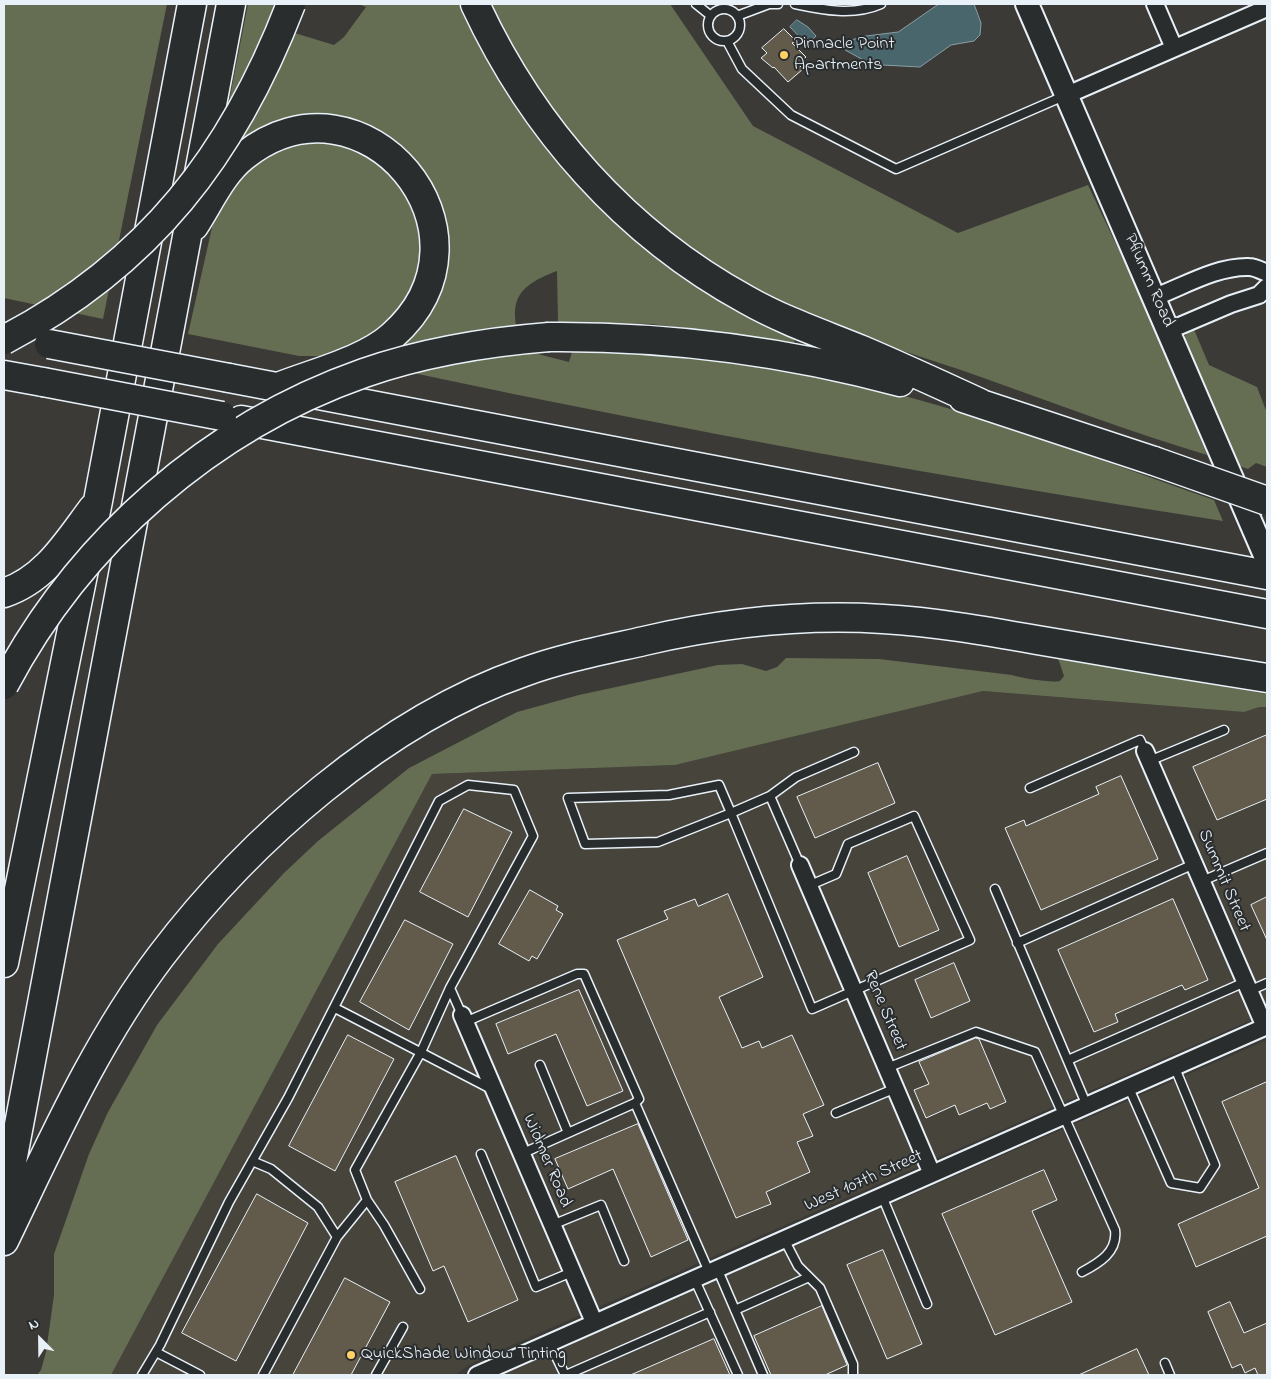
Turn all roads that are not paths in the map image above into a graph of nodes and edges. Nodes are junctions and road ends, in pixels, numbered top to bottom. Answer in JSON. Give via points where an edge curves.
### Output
{"nodes":[{"id":1,"x":192,"y":4,"type":"edge"},
{"id":2,"x":230,"y":4,"type":"edge"},
{"id":3,"x":291,"y":4,"type":"edge"},
{"id":4,"x":475,"y":4,"type":"edge"},
{"id":5,"x":696,"y":4,"type":"edge"},
{"id":6,"x":778,"y":4,"type":"edge"},
{"id":7,"x":795,"y":4,"type":"edge"},
{"id":8,"x":881,"y":4,"type":"edge"},
{"id":9,"x":1027,"y":4,"type":"edge"},
{"id":10,"x":1155,"y":4,"type":"edge"},
{"id":11,"x":1267,"y":8,"type":"edge"},
{"id":12,"x":711,"y":16,"type":"junction"},
{"id":13,"x":737,"y":16,"type":"junction"},
{"id":14,"x":727,"y":41,"type":"junction"},
{"id":15,"x":1174,"y":48,"type":"junction"},
{"id":16,"x":1066,"y":95,"type":"junction"},
{"id":17,"x":186,"y":238,"type":"junction"},
{"id":18,"x":1267,"y":273,"type":"edge"},
{"id":19,"x":1267,"y":287,"type":"edge"},
{"id":20,"x":1155,"y":297,"type":"junction"},
{"id":21,"x":1170,"y":330,"type":"junction"},
{"id":22,"x":4,"y":335,"type":"edge"},
{"id":23,"x":4,"y":340,"type":"edge"},
{"id":24,"x":4,"y":376,"type":"edge"},
{"id":25,"x":278,"y":387,"type":"junction"},
{"id":26,"x":980,"y":403,"type":"junction"},
{"id":27,"x":98,"y":501,"type":"junction"},
{"id":28,"x":1267,"y":501,"type":"edge"},
{"id":29,"x":1267,"y":560,"type":"edge"},
{"id":30,"x":1267,"y":575,"type":"edge"},
{"id":31,"x":4,"y":593,"type":"edge"},
{"id":32,"x":1267,"y":614,"type":"edge"},
{"id":33,"x":1263,"y":677,"type":"edge"},
{"id":34,"x":4,"y":685,"type":"edge"},
{"id":35,"x":1224,"y":730,"type":"dead end"},
{"id":36,"x":854,"y":752,"type":"dead end"},
{"id":37,"x":1147,"y":756,"type":"junction"},
{"id":38,"x":1030,"y":788,"type":"dead end"},
{"id":39,"x":770,"y":796,"type":"junction"},
{"id":40,"x":731,"y":813,"type":"junction"},
{"id":41,"x":1267,"y":853,"type":"edge"},
{"id":42,"x":1194,"y":864,"type":"junction"},
{"id":43,"x":800,"y":865,"type":"joint"},
{"id":44,"x":1202,"y":881,"type":"junction"},
{"id":45,"x":808,"y":886,"type":"junction"},
{"id":46,"x":995,"y":889,"type":"dead end"},
{"id":47,"x":1017,"y":942,"type":"junction"},
{"id":48,"x":4,"y":963,"type":"edge"},
{"id":49,"x":1267,"y":983,"type":"edge"},
{"id":50,"x":1247,"y":986,"type":"junction"},
{"id":51,"x":450,"y":988,"type":"junction"},
{"id":52,"x":854,"y":990,"type":"junction"},
{"id":53,"x":335,"y":1008,"type":"junction"},
{"id":54,"x":464,"y":1019,"type":"junction"},
{"id":55,"x":1266,"y":1027,"type":"edge"},
{"id":56,"x":421,"y":1052,"type":"junction"},
{"id":57,"x":1068,"y":1060,"type":"junction"},
{"id":58,"x":540,"y":1065,"type":"dead end"},
{"id":59,"x":887,"y":1068,"type":"junction"},
{"id":60,"x":1175,"y":1068,"type":"junction"},
{"id":61,"x":896,"y":1088,"type":"junction"},
{"id":62,"x":1129,"y":1088,"type":"junction"},
{"id":63,"x":495,"y":1092,"type":"junction"},
{"id":64,"x":635,"y":1103,"type":"junction"},
{"id":65,"x":1088,"y":1106,"type":"junction"},
{"id":66,"x":836,"y":1113,"type":"dead end"},
{"id":67,"x":1065,"y":1116,"type":"junction"},
{"id":68,"x":568,"y":1133,"type":"junction"},
{"id":69,"x":481,"y":1154,"type":"dead end"},
{"id":70,"x":521,"y":1154,"type":"junction"},
{"id":71,"x":252,"y":1160,"type":"junction"},
{"id":72,"x":932,"y":1174,"type":"junction"},
{"id":73,"x":882,"y":1196,"type":"junction"},
{"id":74,"x":367,"y":1200,"type":"junction"},
{"id":75,"x":4,"y":1204,"type":"edge"},
{"id":76,"x":552,"y":1225,"type":"junction"},
{"id":77,"x":337,"y":1237,"type":"junction"},
{"id":78,"x":784,"y":1239,"type":"junction"},
{"id":79,"x":4,"y":1241,"type":"edge"},
{"id":80,"x":624,"y":1261,"type":"dead end"},
{"id":81,"x":572,"y":1272,"type":"junction"},
{"id":82,"x":1082,"y":1272,"type":"dead end"},
{"id":83,"x":707,"y":1273,"type":"junction"},
{"id":84,"x":809,"y":1277,"type":"junction"},
{"id":85,"x":420,"y":1289,"type":"dead end"},
{"id":86,"x":927,"y":1304,"type":"dead end"},
{"id":87,"x":735,"y":1310,"type":"junction"},
{"id":88,"x":710,"y":1312,"type":"junction"},
{"id":89,"x":594,"y":1322,"type":"junction"},
{"id":90,"x":403,"y":1327,"type":"dead end"},
{"id":91,"x":549,"y":1342,"type":"junction"},
{"id":92,"x":156,"y":1352,"type":"junction"},
{"id":93,"x":1165,"y":1363,"type":"dead end"},
{"id":94,"x":142,"y":1375,"type":"edge"},
{"id":95,"x":200,"y":1375,"type":"edge"},
{"id":96,"x":263,"y":1375,"type":"edge"},
{"id":97,"x":376,"y":1375,"type":"edge"},
{"id":98,"x":477,"y":1375,"type":"edge"},
{"id":99,"x":566,"y":1375,"type":"edge"},
{"id":100,"x":738,"y":1375,"type":"edge"},
{"id":101,"x":763,"y":1375,"type":"edge"},
{"id":102,"x":853,"y":1375,"type":"edge"},
{"id":103,"x":1170,"y":1375,"type":"edge"}],
"edges":[{"from":1,"to":27,"type":"highway"},
{"from":2,"to":17,"type":"highway"},
{"from":3,"to":23,"type":"highway","bridge":true,"via":[[273,50],[233,128],[213,160],[162,222],[92,285],[59,309]]},
{"from":4,"to":26,"type":"highway","via":[[523,92],[563,147],[611,199],[664,246],[715,281],[784,319]]},
{"from":5,"to":12,"type":"lane"},
{"from":6,"to":13,"type":"lane"},
{"from":7,"to":8,"type":"lane","via":[[822,10],[862,10]]},
{"from":9,"to":16,"type":"main road","name":"Pflumm Road"},
{"from":10,"to":15,"type":"street"},
{"from":11,"to":15,"type":"street"},
{"from":12,"to":13,"type":"lane","via":[[726,9]]},
{"from":12,"to":14,"type":"lane","via":[[708,24],[712,36]]},
{"from":13,"to":14,"type":"lane","via":[[739,31]]},
{"from":14,"to":16,"type":"lane","via":[[742,69],[791,115],[896,169]]},
{"from":15,"to":16,"type":"street"},
{"from":16,"to":20,"type":"main road","name":"Pflumm Road"},
{"from":17,"to":25,"type":"highway","via":[[233,166],[268,140],[297,131],[329,130],[363,138],[394,158],[416,183],[430,213],[435,246],[429,284],[412,315],[390,338],[364,354]]},
{"from":17,"to":75,"type":"highway"},
{"from":18,"to":20,"type":"street","via":[[1250,267],[1235,268]]},
{"from":19,"to":21,"type":"street","via":[[1259,296]]},
{"from":20,"to":21,"type":"main road","name":"Pflumm Road"},
{"from":21,"to":29,"type":"main road","name":"Pflumm Road"},
{"from":22,"to":25,"type":"highway","bridge":true},
{"from":24,"to":32,"type":"highway","bridge":true},
{"from":25,"to":30,"type":"highway"},
{"from":26,"to":28,"type":"highway","bridge":true},
{"from":26,"to":34,"type":"highway","bridge":true,"via":[[857,370],[730,347],[652,338],[549,337],[468,346],[364,373],[286,407],[183,471],[110,538],[71,581],[40,623]]},
{"from":27,"to":31,"type":"highway","via":[[43,571]]},
{"from":27,"to":48,"type":"highway"},
{"from":33,"to":79,"type":"highway","via":[[962,627],[880,618],[828,618],[764,621],[672,634],[525,671],[493,684],[421,721],[351,768],[290,818],[214,892],[159,958],[104,1043]]},
{"from":35,"to":37,"type":"lane"},
{"from":36,"to":39,"type":"lane","via":[[796,777]]},
{"from":37,"to":38,"type":"lane","via":[[1140,740]]},
{"from":37,"to":42,"type":"street","name":"Summit Street"},
{"from":39,"to":40,"type":"lane"},
{"from":39,"to":43,"type":"lane"},
{"from":40,"to":40,"type":"lane","via":[[719,785],[669,795],[568,798],[585,844],[658,842]]},
{"from":40,"to":52,"type":"lane","via":[[812,1009]]},
{"from":41,"to":44,"type":"lane"},
{"from":42,"to":44,"type":"street","name":"Summit Street"},
{"from":42,"to":47,"type":"lane"},
{"from":43,"to":45,"type":"street","name":"Rene Street"},
{"from":44,"to":50,"type":"street","name":"Summit Street"},
{"from":45,"to":52,"type":"street","name":"Rene Street"},
{"from":45,"to":52,"type":"lane","via":[[836,874],[848,844],[914,816],[970,940]]},
{"from":46,"to":47,"type":"lane"},
{"from":47,"to":57,"type":"lane"},
{"from":49,"to":50,"type":"lane"},
{"from":50,"to":55,"type":"street","name":"Summit Street"},
{"from":50,"to":57,"type":"lane"},
{"from":51,"to":53,"type":"lane","via":[[533,836],[514,790],[468,785],[439,801]]},
{"from":51,"to":54,"type":"lane"},
{"from":51,"to":56,"type":"lane"},
{"from":52,"to":59,"type":"street","name":"Rene Street"},
{"from":53,"to":56,"type":"lane"},
{"from":53,"to":71,"type":"lane"},
{"from":54,"to":63,"type":"street","name":"Widmer Road"},
{"from":54,"to":64,"type":"lane","via":[[584,974],[639,1099]]},
{"from":55,"to":60,"type":"street","name":"West 107th Street"},
{"from":56,"to":63,"type":"lane"},
{"from":56,"to":74,"type":"lane","via":[[355,1170]]},
{"from":57,"to":65,"type":"lane"},
{"from":58,"to":68,"type":"lane"},
{"from":59,"to":61,"type":"street","name":"Rene Street"},
{"from":59,"to":67,"type":"lane","via":[[976,1032],[1035,1052]]},
{"from":60,"to":62,"type":"street","name":"West 107th Street"},
{"from":60,"to":62,"type":"lane","via":[[1215,1165],[1200,1188],[1171,1183]]},
{"from":61,"to":66,"type":"lane"},
{"from":61,"to":72,"type":"street","name":"Rene Street"},
{"from":62,"to":65,"type":"street","name":"West 107th Street"},
{"from":63,"to":70,"type":"street","name":"Widmer Road"},
{"from":64,"to":68,"type":"lane"},
{"from":64,"to":83,"type":"lane"},
{"from":65,"to":67,"type":"street","name":"West 107th Street"},
{"from":67,"to":72,"type":"street","name":"West 107th Street"},
{"from":67,"to":82,"type":"lane","via":[[1116,1238],[1101,1262]]},
{"from":68,"to":70,"type":"lane"},
{"from":69,"to":81,"type":"lane","via":[[536,1287]]},
{"from":70,"to":76,"type":"street","name":"Widmer Road"},
{"from":71,"to":77,"type":"lane","via":[[271,1170],[318,1207]]},
{"from":71,"to":92,"type":"lane"},
{"from":72,"to":73,"type":"street","name":"West 107th Street"},
{"from":73,"to":78,"type":"street","name":"West 107th Street"},
{"from":73,"to":86,"type":"lane"},
{"from":74,"to":77,"type":"lane"},
{"from":74,"to":85,"type":"lane"},
{"from":76,"to":80,"type":"lane","via":[[601,1205]]},
{"from":76,"to":81,"type":"street","name":"Widmer Road"},
{"from":77,"to":96,"type":"lane"},
{"from":78,"to":83,"type":"street","name":"West 107th Street"},
{"from":78,"to":84,"type":"lane","via":[[792,1258]]},
{"from":81,"to":89,"type":"street","name":"Widmer Road"},
{"from":83,"to":87,"type":"lane"},
{"from":83,"to":88,"type":"lane"},
{"from":83,"to":89,"type":"street","name":"West 107th Street"},
{"from":84,"to":87,"type":"lane"},
{"from":84,"to":102,"type":"lane","via":[[820,1288],[853,1364]]},
{"from":87,"to":101,"type":"lane"},
{"from":88,"to":99,"type":"lane"},
{"from":88,"to":100,"type":"lane"},
{"from":89,"to":91,"type":"street","name":"West 107th Street"},
{"from":90,"to":97,"type":"lane"},
{"from":91,"to":98,"type":"street","name":"West 107th Street"},
{"from":91,"to":99,"type":"lane"},
{"from":92,"to":94,"type":"lane"},
{"from":92,"to":95,"type":"lane"},
{"from":93,"to":103,"type":"lane"}]}
